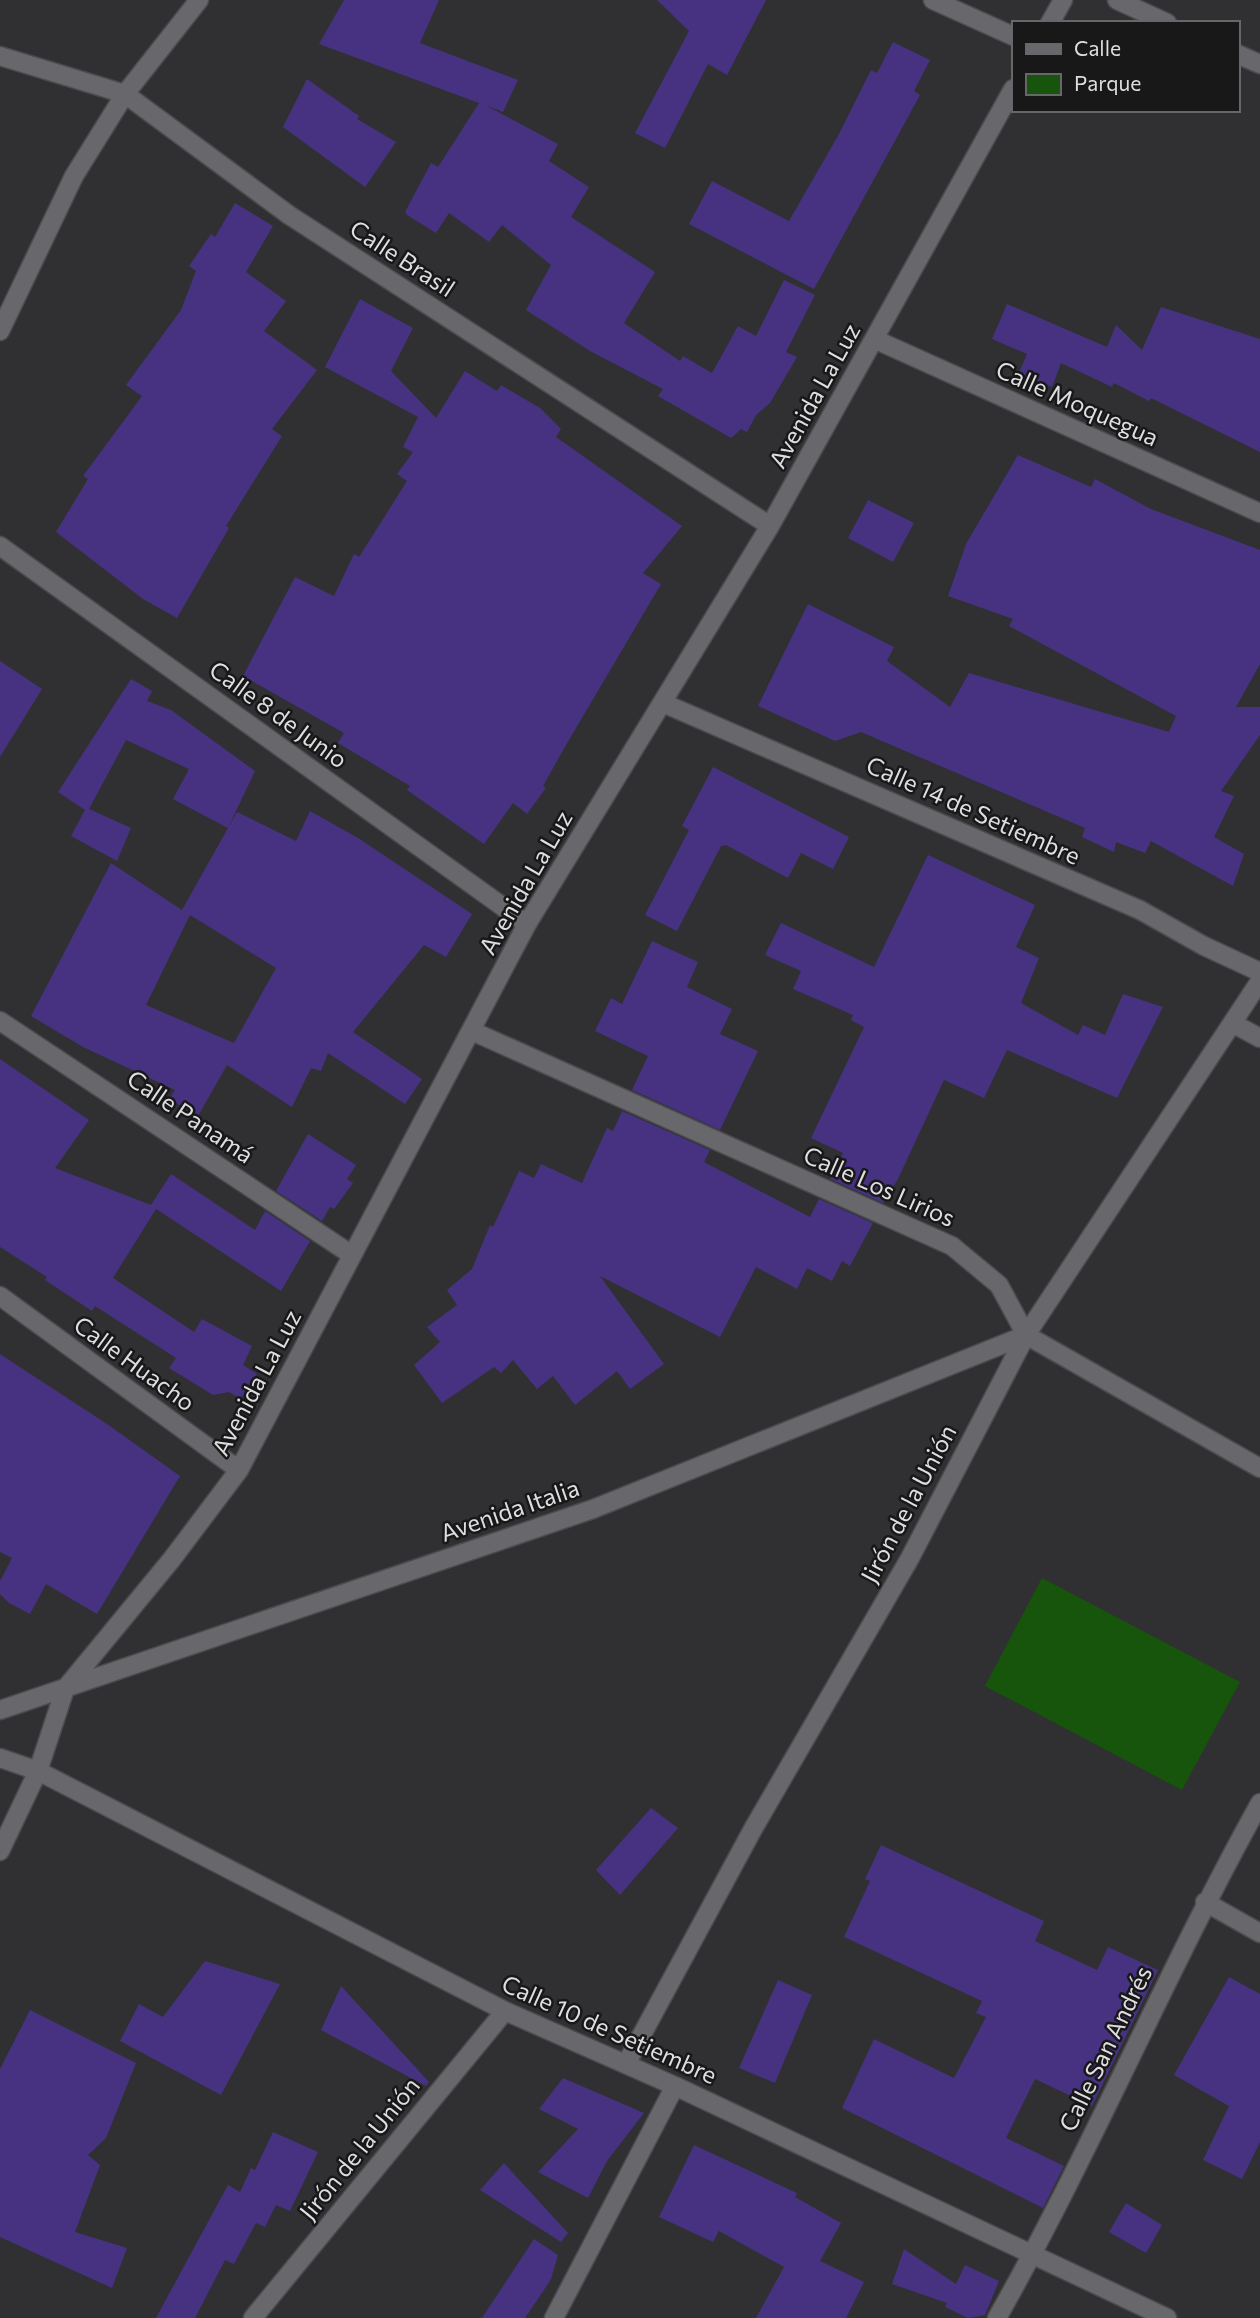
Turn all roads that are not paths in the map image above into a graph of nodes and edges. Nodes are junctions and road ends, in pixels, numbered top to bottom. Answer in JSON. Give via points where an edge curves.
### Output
{"nodes":[{"id":1,"x":200,"y":0,"type":"edge"},
{"id":2,"x":933,"y":0,"type":"edge"},
{"id":3,"x":1063,"y":0,"type":"edge"},
{"id":4,"x":1117,"y":0,"type":"edge"},
{"id":5,"x":1051,"y":21,"type":"edge"},
{"id":6,"x":1163,"y":21,"type":"edge"},
{"id":7,"x":1012,"y":36,"type":"edge"},
{"id":8,"x":1239,"y":55,"type":"edge"},
{"id":9,"x":0,"y":56,"type":"edge"},
{"id":10,"x":1260,"y":64,"type":"edge"},
{"id":11,"x":1012,"y":91,"type":"edge"},
{"id":12,"x":125,"y":94,"type":"junction"},
{"id":13,"x":0,"y":331,"type":"edge"},
{"id":14,"x":874,"y":339,"type":"junction"},
{"id":15,"x":1260,"y":513,"type":"edge"},
{"id":16,"x":770,"y":526,"type":"junction"},
{"id":17,"x":0,"y":545,"type":"edge"},
{"id":18,"x":663,"y":703,"type":"junction"},
{"id":19,"x":527,"y":924,"type":"junction"},
{"id":20,"x":1260,"y":972,"type":"edge"},
{"id":21,"x":1260,"y":981,"type":"edge"},
{"id":22,"x":0,"y":1021,"type":"edge"},
{"id":23,"x":1234,"y":1024,"type":"junction"},
{"id":24,"x":472,"y":1031,"type":"junction"},
{"id":25,"x":1260,"y":1038,"type":"edge"},
{"id":26,"x":352,"y":1255,"type":"junction"},
{"id":27,"x":0,"y":1296,"type":"edge"},
{"id":28,"x":1026,"y":1335,"type":"junction"},
{"id":29,"x":1260,"y":1468,"type":"edge"},
{"id":30,"x":239,"y":1470,"type":"junction"},
{"id":31,"x":65,"y":1689,"type":"junction"},
{"id":32,"x":0,"y":1710,"type":"edge"},
{"id":33,"x":0,"y":1758,"type":"edge"},
{"id":34,"x":38,"y":1771,"type":"junction"},
{"id":35,"x":1260,"y":1803,"type":"edge"},
{"id":36,"x":0,"y":1851,"type":"edge"},
{"id":37,"x":1205,"y":1902,"type":"junction"},
{"id":38,"x":1260,"y":1933,"type":"edge"},
{"id":39,"x":505,"y":2011,"type":"junction"},
{"id":40,"x":626,"y":2064,"type":"junction"},
{"id":41,"x":675,"y":2086,"type":"junction"},
{"id":42,"x":1032,"y":2256,"type":"junction"},
{"id":43,"x":253,"y":2318,"type":"edge"},
{"id":44,"x":554,"y":2318,"type":"edge"},
{"id":45,"x":998,"y":2318,"type":"edge"},
{"id":46,"x":1167,"y":2318,"type":"edge"}],
"edges":[{"from":1,"to":12,"type":"street"},
{"from":2,"to":7,"type":"street"},
{"from":3,"to":5,"type":"street"},
{"from":4,"to":6,"type":"street"},
{"from":8,"to":10,"type":"street"},
{"from":9,"to":12,"type":"street","name":"Calle Brasil"},
{"from":11,"to":14,"type":"street","name":"Avenida La Luz"},
{"from":12,"to":13,"type":"street","via":[[74,176]]},
{"from":12,"to":16,"type":"street","name":"Calle Brasil","via":[[289,215]]},
{"from":14,"to":15,"type":"street","name":"Calle Moquegua"},
{"from":14,"to":16,"type":"street","name":"Avenida La Luz"},
{"from":16,"to":18,"type":"street","name":"Avenida La Luz"},
{"from":17,"to":19,"type":"street","name":"Calle 8 de Junio"},
{"from":18,"to":19,"type":"street","name":"Avenida La Luz"},
{"from":18,"to":20,"type":"street","name":"Calle 14 de Setiembre","via":[[1140,910]]},
{"from":19,"to":24,"type":"street","name":"Avenida La Luz"},
{"from":21,"to":23,"type":"street","name":"Jirón de la Unión"},
{"from":22,"to":26,"type":"street","name":"Calle Panamá"},
{"from":23,"to":25,"type":"street"},
{"from":23,"to":28,"type":"street","name":"Jirón de la Unión"},
{"from":24,"to":26,"type":"street","name":"Avenida La Luz"},
{"from":24,"to":28,"type":"street","name":"Calle Los Lirios","via":[[952,1246],[999,1285]]},
{"from":26,"to":30,"type":"street","name":"Avenida La Luz"},
{"from":27,"to":30,"type":"street","name":"Calle Huacho"},
{"from":28,"to":29,"type":"street"},
{"from":28,"to":31,"type":"street","name":"Avenida Italia","via":[[593,1509]]},
{"from":28,"to":40,"type":"street","name":"Jirón de la Unión","via":[[910,1558],[753,1829]]},
{"from":30,"to":31,"type":"street","name":"Avenida La Luz"},
{"from":31,"to":32,"type":"street","name":"Avenida Italia"},
{"from":31,"to":34,"type":"street"},
{"from":33,"to":34,"type":"street","name":"Calle 10 de Setiembre"},
{"from":34,"to":36,"type":"street"},
{"from":34,"to":39,"type":"street","name":"Calle 10 de Setiembre"},
{"from":35,"to":37,"type":"street","name":"Calle San Andrés"},
{"from":37,"to":38,"type":"street"},
{"from":37,"to":42,"type":"street","name":"Calle San Andrés"},
{"from":39,"to":40,"type":"street","name":"Calle 10 de Setiembre"},
{"from":39,"to":43,"type":"street","name":"Jirón de la Unión"},
{"from":40,"to":41,"type":"street","name":"Calle 10 de Setiembre"},
{"from":41,"to":42,"type":"street","name":"Calle 10 de Setiembre"},
{"from":41,"to":44,"type":"street"},
{"from":42,"to":45,"type":"street","name":"Calle San Andrés"},
{"from":42,"to":46,"type":"street","name":"Calle 10 de Setiembre"}]}
